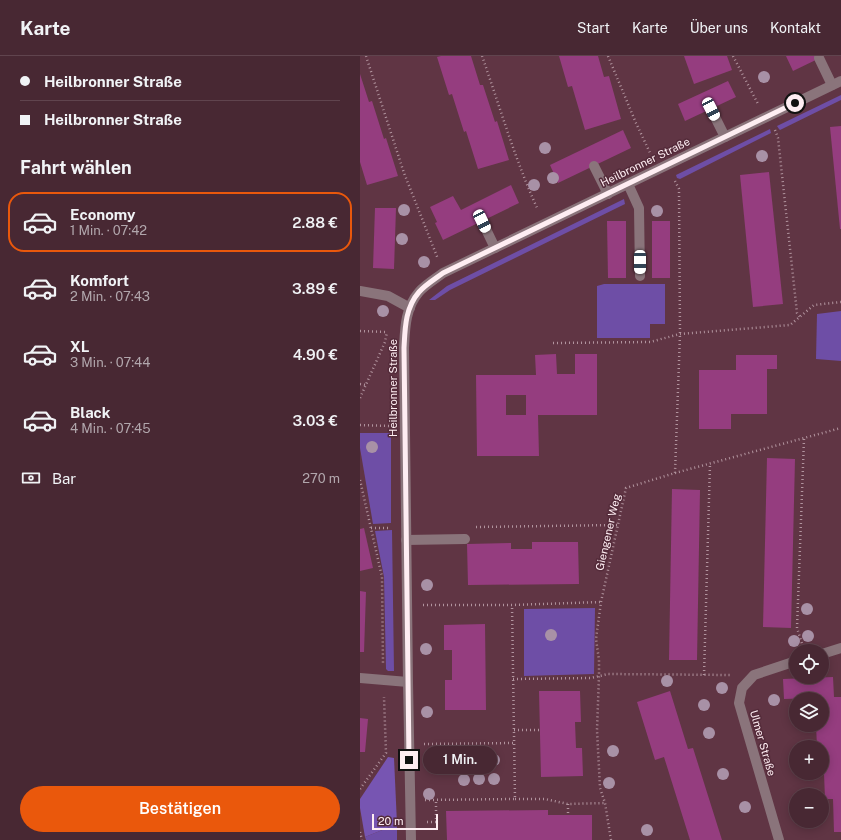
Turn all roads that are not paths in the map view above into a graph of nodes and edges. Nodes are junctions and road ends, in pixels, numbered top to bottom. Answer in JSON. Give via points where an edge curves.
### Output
{"nodes":[{"id":1,"x":819,"y":58,"type":"dead end"},
{"id":2,"x":837,"y":83,"type":"edge"},
{"id":3,"x":711,"y":109,"type":"dead end"},
{"id":4,"x":725,"y":137,"type":"junction"},
{"id":5,"x":594,"y":166,"type":"dead end"},
{"id":6,"x":628,"y":184,"type":"junction"},
{"id":7,"x":608,"y":194,"type":"junction"},
{"id":8,"x":482,"y":221,"type":"dead end"},
{"id":9,"x":495,"y":248,"type":"junction"},
{"id":10,"x":640,"y":276,"type":"dead end"},
{"id":11,"x":360,"y":291,"type":"edge"},
{"id":12,"x":410,"y":308,"type":"junction"},
{"id":13,"x":465,"y":539,"type":"dead end"},
{"id":14,"x":406,"y":540,"type":"junction"},
{"id":15,"x":841,"y":648,"type":"edge"},
{"id":16,"x":829,"y":652,"type":"edge"},
{"id":17,"x":789,"y":663,"type":"edge"},
{"id":18,"x":360,"y":678,"type":"edge"},
{"id":19,"x":408,"y":682,"type":"junction"},
{"id":20,"x":411,"y":840,"type":"edge"},
{"id":21,"x":779,"y":840,"type":"edge"}],
"edges":[{"from":1,"to":2,"type":"street"},
{"from":2,"to":4,"type":"street","name":"Heilbronner Straße"},
{"from":3,"to":4,"type":"street"},
{"from":4,"to":6,"type":"street","name":"Heilbronner Straße"},
{"from":5,"to":7,"type":"street"},
{"from":6,"to":7,"type":"street","name":"Heilbronner Straße"},
{"from":6,"to":10,"type":"street","via":[[639,208]]},
{"from":7,"to":9,"type":"street","name":"Heilbronner Straße"},
{"from":8,"to":9,"type":"street"},
{"from":9,"to":12,"type":"street","name":"Heilbronner Straße","via":[[443,273],[419,292]]},
{"from":11,"to":12,"type":"street","via":[[388,296]]},
{"from":12,"to":14,"type":"street","name":"Heilbronner Straße","via":[[405,327]]},
{"from":13,"to":14,"type":"street"},
{"from":14,"to":19,"type":"street","name":"Heilbronner Straße"},
{"from":15,"to":16,"type":"street"},
{"from":17,"to":21,"type":"street","name":"Ulmer Straße","via":[[754,675],[742,688],[739,703]]},
{"from":18,"to":19,"type":"street"},
{"from":19,"to":20,"type":"street","name":"Heilbronner Straße"}]}
